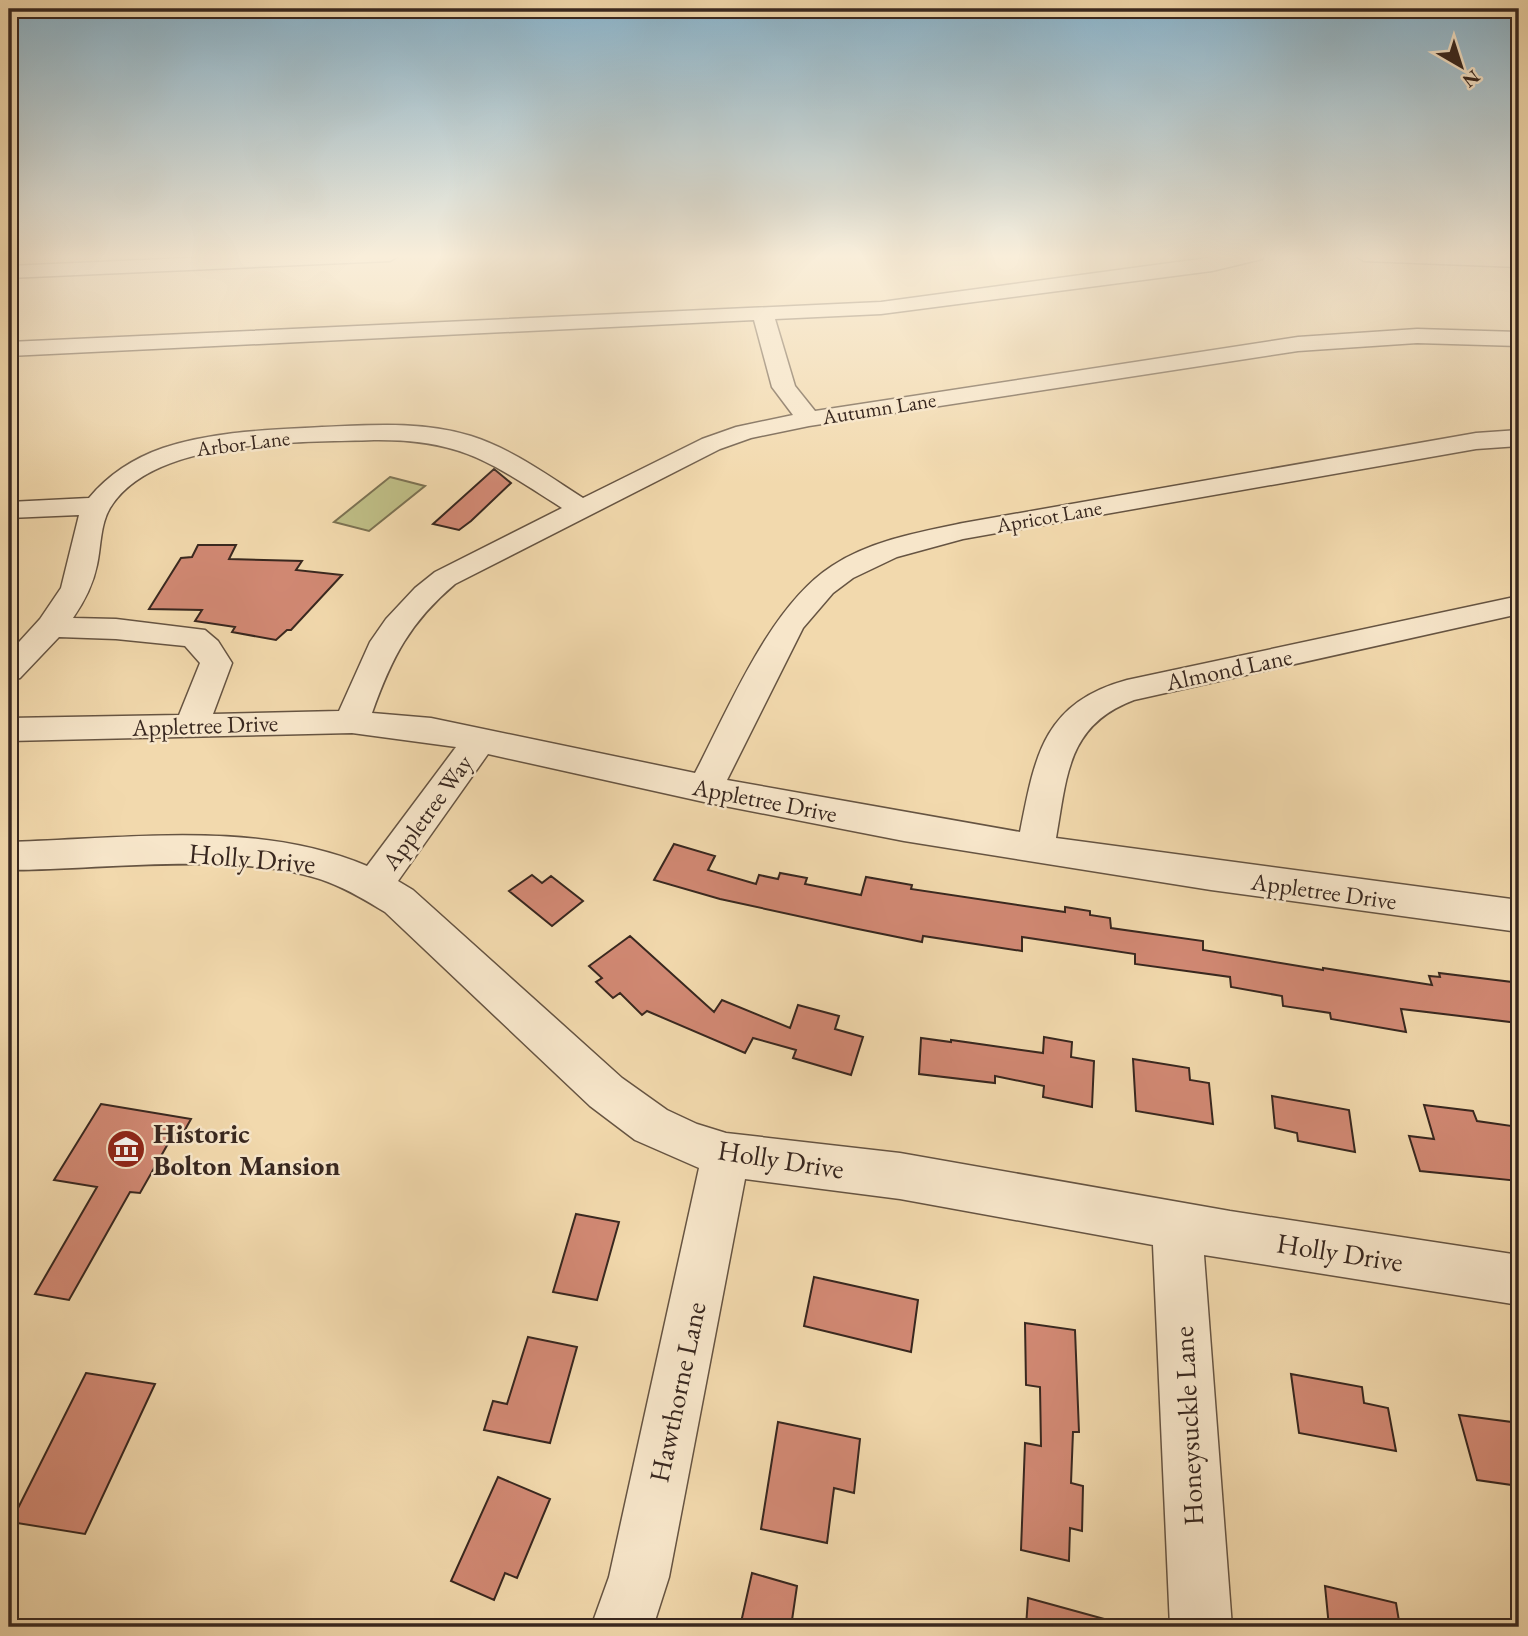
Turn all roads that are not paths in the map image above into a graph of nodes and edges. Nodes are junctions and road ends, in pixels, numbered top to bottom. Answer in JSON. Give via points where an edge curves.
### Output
{"nodes":[{"id":1,"x":389,"y":331,"type":"edge"},
{"id":2,"x":768,"y":331,"type":"edge"},
{"id":3,"x":1519,"y":339,"type":"edge"},
{"id":4,"x":9,"y":349,"type":"edge"},
{"id":5,"x":809,"y":419,"type":"junction"},
{"id":6,"x":1519,"y":438,"type":"edge"},
{"id":7,"x":97,"y":506,"type":"junction"},
{"id":8,"x":581,"y":508,"type":"junction"},
{"id":9,"x":9,"y":510,"type":"edge"},
{"id":10,"x":1519,"y":605,"type":"edge"},
{"id":11,"x":51,"y":627,"type":"junction"},
{"id":12,"x":9,"y":671,"type":"edge"},
{"id":13,"x":352,"y":722,"type":"junction"},
{"id":14,"x":192,"y":724,"type":"junction"},
{"id":15,"x":9,"y":730,"type":"edge"},
{"id":16,"x":480,"y":740,"type":"junction"},
{"id":17,"x":704,"y":789,"type":"junction"},
{"id":18,"x":1036,"y":847,"type":"junction"},
{"id":19,"x":9,"y":856,"type":"edge"},
{"id":20,"x":375,"y":884,"type":"junction"},
{"id":21,"x":1519,"y":916,"type":"edge"},
{"id":22,"x":726,"y":1155,"type":"junction"},
{"id":23,"x":1177,"y":1225,"type":"junction"},
{"id":24,"x":1519,"y":1280,"type":"edge"},
{"id":25,"x":622,"y":1627,"type":"edge"},
{"id":26,"x":1201,"y":1627,"type":"edge"}],
"edges":[{"from":1,"to":4,"type":"street"},
{"from":2,"to":5,"type":"street","via":[[785,387]]},
{"from":3,"to":5,"type":"street","name":"Autumn Lane","via":[[1391,336],[1298,344]]},
{"from":5,"to":8,"type":"street","name":"Autumn Lane","via":[[711,444]]},
{"from":6,"to":17,"type":"street","name":"Apricot Lane","via":[[1476,441],[963,531],[874,555],[839,572],[801,606]]},
{"from":7,"to":8,"type":"street","name":"Arbor Lane","via":[[129,475],[157,460],[204,445],[245,439],[411,433],[461,442]]},
{"from":7,"to":9,"type":"street"},
{"from":7,"to":11,"type":"street","via":[[76,589]]},
{"from":8,"to":13,"type":"street","name":"Autumn Lane","via":[[478,559],[418,598],[384,644]]},
{"from":10,"to":18,"type":"street","name":"Almond Lane","via":[[1105,699],[1083,714],[1063,740],[1050,777]]},
{"from":11,"to":12,"type":"street"},
{"from":11,"to":14,"type":"street","via":[[194,637],[216,663]]},
{"from":13,"to":14,"type":"street","name":"Appletree Drive"},
{"from":13,"to":16,"type":"street","name":"Appletree Drive"},
{"from":14,"to":15,"type":"street","name":"Appletree Drive"},
{"from":16,"to":17,"type":"street","name":"Appletree Drive"},
{"from":16,"to":20,"type":"street","name":"Appletree Way"},
{"from":17,"to":18,"type":"street","name":"Appletree Drive"},
{"from":18,"to":21,"type":"street","name":"Appletree Drive","via":[[1318,891]]},
{"from":19,"to":20,"type":"street","name":"Holly Drive","via":[[197,850],[278,855],[326,864]]},
{"from":20,"to":22,"type":"street","name":"Holly Drive","via":[[409,910],[606,1093],[651,1125]]},
{"from":22,"to":23,"type":"street","name":"Holly Drive","via":[[900,1176]]},
{"from":22,"to":25,"type":"street","name":"Hawthorne Lane","via":[[639,1577]]},
{"from":23,"to":24,"type":"street","name":"Holly Drive"},
{"from":23,"to":26,"type":"street","name":"Honeysuckle Lane"}]}
